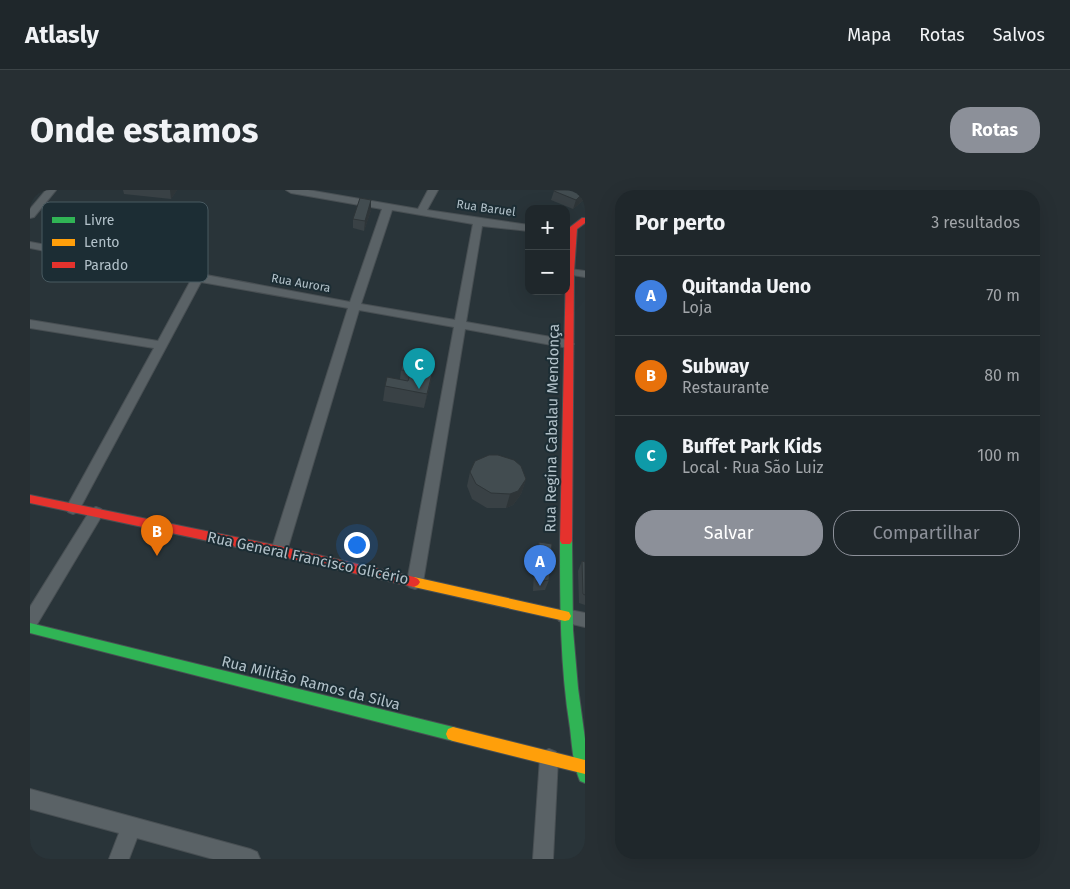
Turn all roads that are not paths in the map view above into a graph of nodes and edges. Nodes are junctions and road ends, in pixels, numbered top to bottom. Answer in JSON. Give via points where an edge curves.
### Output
{"nodes":[{"id":1,"x":51,"y":190,"type":"edge"},
{"id":2,"x":291,"y":190,"type":"edge"},
{"id":3,"x":433,"y":190,"type":"edge"},
{"id":4,"x":388,"y":206,"type":"junction"},
{"id":5,"x":421,"y":212,"type":"junction"},
{"id":6,"x":30,"y":215,"type":"edge"},
{"id":7,"x":585,"y":220,"type":"edge"},
{"id":8,"x":478,"y":222,"type":"junction"},
{"id":9,"x":525,"y":228,"type":"edge"},
{"id":10,"x":570,"y":228,"type":"edge"},
{"id":11,"x":570,"y":272,"type":"edge"},
{"id":12,"x":585,"y":274,"type":"edge"},
{"id":13,"x":208,"y":280,"type":"edge"},
{"id":14,"x":196,"y":282,"type":"edge"},
{"id":15,"x":569,"y":295,"type":"edge"},
{"id":16,"x":354,"y":307,"type":"junction"},
{"id":17,"x":30,"y":324,"type":"edge"},
{"id":18,"x":459,"y":326,"type":"junction"},
{"id":19,"x":568,"y":344,"type":"junction"},
{"id":20,"x":161,"y":345,"type":"junction"},
{"id":21,"x":30,"y":499,"type":"edge"},
{"id":22,"x":73,"y":508,"type":"junction"},
{"id":23,"x":96,"y":513,"type":"junction"},
{"id":24,"x":279,"y":551,"type":"junction"},
{"id":25,"x":415,"y":582,"type":"junction"},
{"id":26,"x":565,"y":616,"type":"junction"},
{"id":27,"x":585,"y":620,"type":"edge"},
{"id":28,"x":30,"y":621,"type":"edge"},
{"id":29,"x":30,"y":628,"type":"edge"},
{"id":30,"x":549,"y":758,"type":"junction"},
{"id":31,"x":584,"y":770,"type":"edge"},
{"id":32,"x":30,"y":799,"type":"edge"},
{"id":33,"x":132,"y":827,"type":"junction"},
{"id":34,"x":118,"y":859,"type":"edge"},
{"id":35,"x":250,"y":859,"type":"edge"},
{"id":36,"x":543,"y":859,"type":"edge"}],
"edges":[{"from":1,"to":6,"type":"street"},
{"from":2,"to":4,"type":"street","name":"Rua Baruel"},
{"from":3,"to":5,"type":"street"},
{"from":4,"to":5,"type":"street","name":"Rua Baruel"},
{"from":4,"to":16,"type":"street"},
{"from":5,"to":8,"type":"street","name":"Rua Baruel"},
{"from":7,"to":10,"type":"main road"},
{"from":8,"to":9,"type":"street","name":"Rua Baruel"},
{"from":8,"to":18,"type":"street"},
{"from":11,"to":12,"type":"street"},
{"from":13,"to":16,"type":"street","name":"Rua Aurora"},
{"from":14,"to":20,"type":"street"},
{"from":15,"to":19,"type":"main road","name":"Rua Regina Cabalau Mendonça"},
{"from":16,"to":18,"type":"street","name":"Rua Aurora"},
{"from":16,"to":24,"type":"street"},
{"from":17,"to":20,"type":"street"},
{"from":18,"to":19,"type":"street","name":"Rua Aurora"},
{"from":18,"to":25,"type":"street"},
{"from":19,"to":26,"type":"main road","name":"Rua Regina Cabalau Mendonça"},
{"from":20,"to":22,"type":"street"},
{"from":21,"to":22,"type":"main road","name":"Rua General Francisco Glicério"},
{"from":22,"to":23,"type":"main road","name":"Rua General Francisco Glicério"},
{"from":23,"to":24,"type":"main road","name":"Rua General Francisco Glicério"},
{"from":23,"to":28,"type":"street"},
{"from":24,"to":25,"type":"main road","name":"Rua General Francisco Glicério"},
{"from":25,"to":26,"type":"main road","name":"Rua General Francisco Glicério"},
{"from":26,"to":27,"type":"street","name":"Rua General Francisco Glicério"},
{"from":26,"to":31,"type":"main road","name":"Rua Regina Cabalau Mendonça","via":[[571,698]]},
{"from":29,"to":30,"type":"main road","name":"Rua Militão Ramos da Silva"},
{"from":30,"to":31,"type":"main road","name":"Rua Militão Ramos da Silva"},
{"from":30,"to":36,"type":"street"},
{"from":32,"to":33,"type":"street"},
{"from":33,"to":34,"type":"street"},
{"from":33,"to":35,"type":"street"}]}
